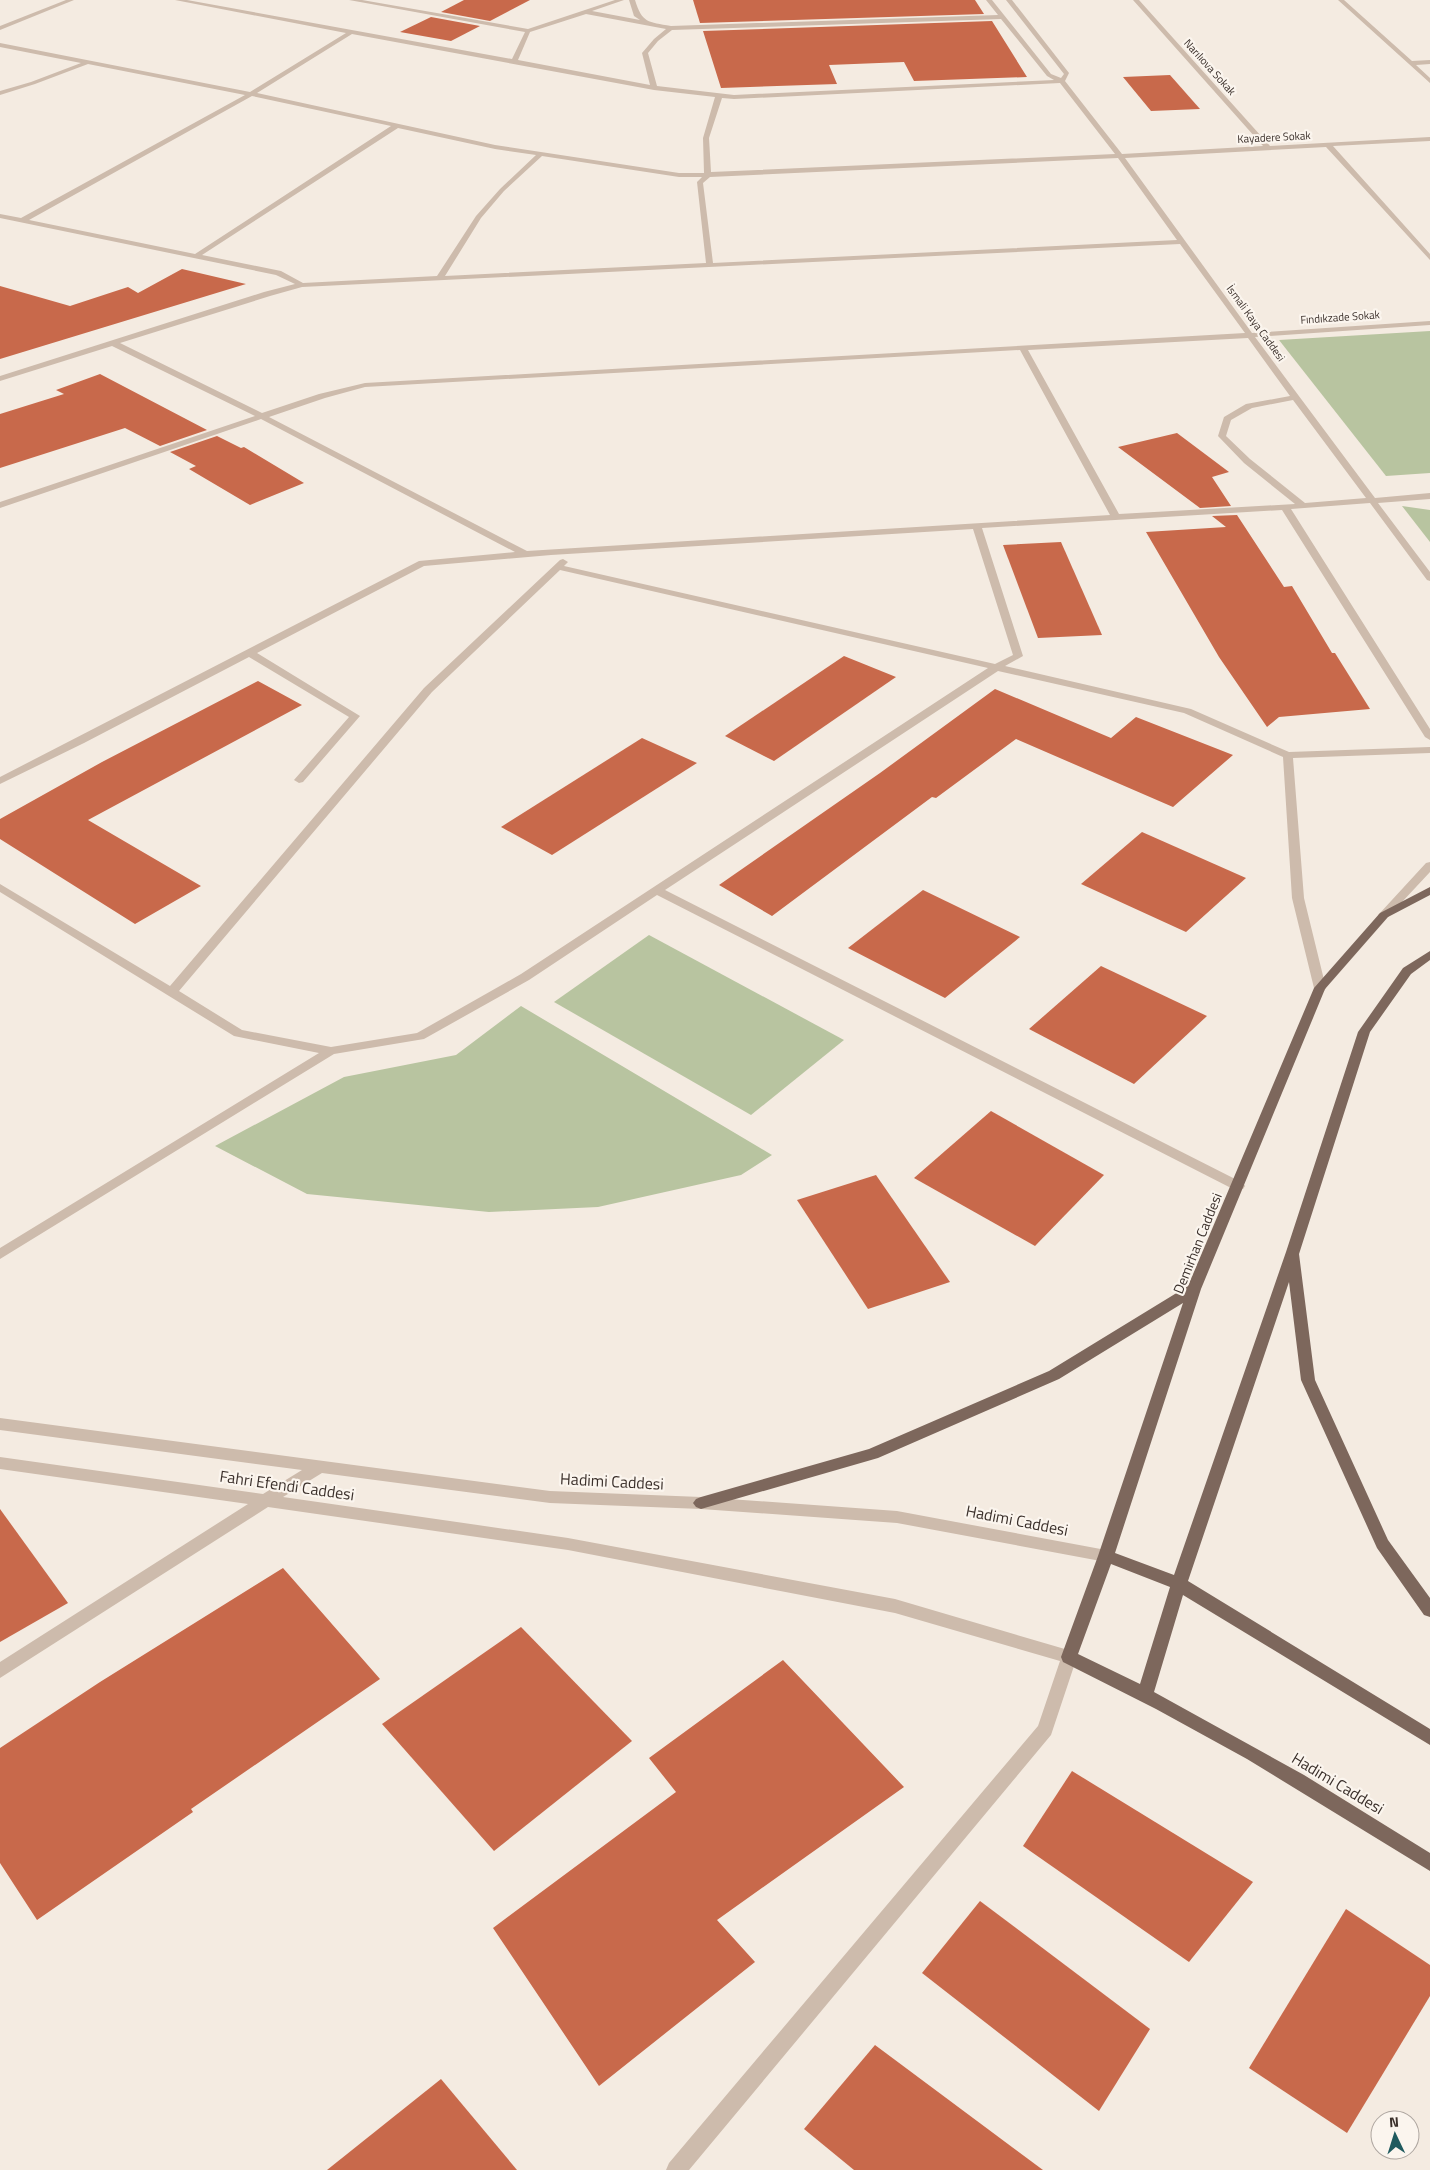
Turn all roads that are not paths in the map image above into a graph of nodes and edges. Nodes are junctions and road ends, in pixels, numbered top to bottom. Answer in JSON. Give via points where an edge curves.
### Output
{"nodes":[{"id":1,"x":71,"y":0,"type":"edge"},
{"id":2,"x":178,"y":0,"type":"edge"},
{"id":3,"x":352,"y":0,"type":"edge"},
{"id":4,"x":621,"y":0,"type":"edge"},
{"id":5,"x":632,"y":0,"type":"edge"},
{"id":6,"x":989,"y":0,"type":"edge"},
{"id":7,"x":1019,"y":0,"type":"edge"},
{"id":8,"x":1136,"y":0,"type":"edge"},
{"id":9,"x":1341,"y":0,"type":"edge"},
{"id":10,"x":1011,"y":3,"type":"edge"},
{"id":11,"x":586,"y":12,"type":"junction"},
{"id":12,"x":1004,"y":17,"type":"junction"},
{"id":13,"x":650,"y":24,"type":"junction"},
{"id":14,"x":0,"y":28,"type":"edge"},
{"id":15,"x":672,"y":28,"type":"junction"},
{"id":16,"x":528,"y":31,"type":"junction"},
{"id":17,"x":351,"y":32,"type":"junction"},
{"id":18,"x":0,"y":44,"type":"edge"},
{"id":19,"x":88,"y":62,"type":"junction"},
{"id":20,"x":514,"y":62,"type":"junction"},
{"id":21,"x":1430,"y":62,"type":"edge"},
{"id":22,"x":1410,"y":63,"type":"junction"},
{"id":23,"x":1430,"y":81,"type":"edge"},
{"id":24,"x":1062,"y":82,"type":"junction"},
{"id":25,"x":654,"y":88,"type":"junction"},
{"id":26,"x":0,"y":93,"type":"edge"},
{"id":27,"x":251,"y":94,"type":"junction"},
{"id":28,"x":719,"y":96,"type":"junction"},
{"id":29,"x":398,"y":125,"type":"junction"},
{"id":30,"x":1430,"y":139,"type":"edge"},
{"id":31,"x":1327,"y":144,"type":"junction"},
{"id":32,"x":1268,"y":148,"type":"junction"},
{"id":33,"x":541,"y":154,"type":"junction"},
{"id":34,"x":1120,"y":156,"type":"junction"},
{"id":35,"x":708,"y":175,"type":"junction"},
{"id":36,"x":0,"y":216,"type":"edge"},
{"id":37,"x":21,"y":221,"type":"junction"},
{"id":38,"x":1182,"y":242,"type":"junction"},
{"id":39,"x":196,"y":256,"type":"junction"},
{"id":40,"x":1430,"y":258,"type":"edge"},
{"id":41,"x":710,"y":266,"type":"junction"},
{"id":42,"x":439,"y":279,"type":"junction"},
{"id":43,"x":302,"y":285,"type":"junction"},
{"id":44,"x":1430,"y":323,"type":"edge"},
{"id":45,"x":1251,"y":335,"type":"junction"},
{"id":46,"x":113,"y":343,"type":"junction"},
{"id":47,"x":1023,"y":348,"type":"junction"},
{"id":48,"x":0,"y":373,"type":"edge"},
{"id":49,"x":11,"y":376,"type":"junction"},
{"id":50,"x":0,"y":380,"type":"edge"},
{"id":51,"x":1295,"y":397,"type":"junction"},
{"id":52,"x":261,"y":416,"type":"junction"},
{"id":53,"x":1430,"y":496,"type":"edge"},
{"id":54,"x":1373,"y":501,"type":"junction"},
{"id":55,"x":0,"y":505,"type":"edge"},
{"id":56,"x":1304,"y":506,"type":"junction"},
{"id":57,"x":1284,"y":507,"type":"junction"},
{"id":58,"x":1116,"y":517,"type":"junction"},
{"id":59,"x":977,"y":526,"type":"junction"},
{"id":60,"x":576,"y":550,"type":"junction"},
{"id":61,"x":525,"y":554,"type":"junction"},
{"id":62,"x":558,"y":567,"type":"junction"},
{"id":63,"x":1430,"y":578,"type":"edge"},
{"id":64,"x":250,"y":653,"type":"junction"},
{"id":65,"x":997,"y":667,"type":"junction"},
{"id":66,"x":1430,"y":737,"type":"edge"},
{"id":67,"x":1430,"y":750,"type":"edge"},
{"id":68,"x":1288,"y":755,"type":"junction"},
{"id":69,"x":299,"y":780,"type":"dead end"},
{"id":70,"x":0,"y":781,"type":"edge"},
{"id":71,"x":1430,"y":864,"type":"edge"},
{"id":72,"x":0,"y":887,"type":"edge"},
{"id":73,"x":1430,"y":890,"type":"edge"},
{"id":74,"x":658,"y":892,"type":"junction"},
{"id":75,"x":1384,"y":916,"type":"junction"},
{"id":76,"x":1430,"y":955,"type":"edge"},
{"id":77,"x":1320,"y":988,"type":"junction"},
{"id":78,"x":172,"y":992,"type":"junction"},
{"id":79,"x":331,"y":1051,"type":"junction"},
{"id":80,"x":1238,"y":1186,"type":"junction"},
{"id":81,"x":1293,"y":1252,"type":"junction"},
{"id":82,"x":0,"y":1254,"type":"edge"},
{"id":83,"x":1194,"y":1289,"type":"junction"},
{"id":84,"x":0,"y":1424,"type":"edge"},
{"id":85,"x":0,"y":1463,"type":"edge"},
{"id":86,"x":320,"y":1466,"type":"junction"},
{"id":87,"x":550,"y":1497,"type":"joint"},
{"id":88,"x":269,"y":1500,"type":"junction"},
{"id":89,"x":701,"y":1503,"type":"junction"},
{"id":90,"x":568,"y":1544,"type":"joint"},
{"id":91,"x":1106,"y":1556,"type":"junction"},
{"id":92,"x":1179,"y":1584,"type":"junction"},
{"id":93,"x":1430,"y":1610,"type":"edge"},
{"id":94,"x":1069,"y":1657,"type":"junction"},
{"id":95,"x":0,"y":1671,"type":"edge"},
{"id":96,"x":1145,"y":1693,"type":"junction"},
{"id":97,"x":1430,"y":1738,"type":"edge"},
{"id":98,"x":1430,"y":1863,"type":"edge"},
{"id":99,"x":676,"y":2170,"type":"edge"}],
"edges":[{"from":1,"to":14,"type":"street"},
{"from":2,"to":17,"type":"street"},
{"from":3,"to":16,"type":"street"},
{"from":4,"to":11,"type":"street"},
{"from":5,"to":13,"type":"street","via":[[637,16]]},
{"from":6,"to":12,"type":"street","name":"İsmali Kaya Caddesi"},
{"from":7,"to":10,"type":"street"},
{"from":8,"to":32,"type":"street","name":"Narılıova Sokak"},
{"from":9,"to":22,"type":"street"},
{"from":10,"to":24,"type":"street","name":"İsmali Kaya Caddesi","via":[[1067,74]]},
{"from":11,"to":13,"type":"street"},
{"from":11,"to":16,"type":"street"},
{"from":12,"to":15,"type":"street"},
{"from":12,"to":24,"type":"street","name":"İsmali Kaya Caddesi","via":[[1050,75]]},
{"from":13,"to":15,"type":"street"},
{"from":15,"to":25,"type":"street","via":[[645,53]]},
{"from":16,"to":20,"type":"street"},
{"from":17,"to":20,"type":"street"},
{"from":17,"to":27,"type":"street"},
{"from":18,"to":19,"type":"street","name":"Kayadere Sokak"},
{"from":19,"to":26,"type":"street"},
{"from":19,"to":27,"type":"street","name":"Kayadere Sokak"},
{"from":20,"to":25,"type":"street"},
{"from":21,"to":22,"type":"street"},
{"from":22,"to":23,"type":"street"},
{"from":24,"to":28,"type":"street"},
{"from":24,"to":34,"type":"street","name":"İsmali Kaya Caddesi"},
{"from":25,"to":28,"type":"street"},
{"from":27,"to":29,"type":"street","name":"Kayadere Sokak"},
{"from":27,"to":37,"type":"street"},
{"from":28,"to":35,"type":"street","via":[[706,138]]},
{"from":29,"to":33,"type":"street","name":"Kayadere Sokak"},
{"from":29,"to":39,"type":"street"},
{"from":30,"to":31,"type":"street","name":"Kayadere Sokak"},
{"from":31,"to":32,"type":"street","name":"Kayadere Sokak"},
{"from":31,"to":40,"type":"street"},
{"from":32,"to":34,"type":"street","name":"Kayadere Sokak"},
{"from":33,"to":35,"type":"street","name":"Kayadere Sokak","via":[[679,175]]},
{"from":33,"to":42,"type":"street","via":[[478,217]]},
{"from":34,"to":35,"type":"street","name":"Kayadere Sokak"},
{"from":34,"to":38,"type":"street","name":"İsmali Kaya Caddesi"},
{"from":35,"to":41,"type":"street","via":[[700,182]]},
{"from":36,"to":37,"type":"street"},
{"from":37,"to":39,"type":"street"},
{"from":38,"to":41,"type":"street"},
{"from":38,"to":45,"type":"street","name":"İsmali Kaya Caddesi"},
{"from":39,"to":43,"type":"street","via":[[278,273]]},
{"from":41,"to":42,"type":"street"},
{"from":42,"to":43,"type":"street"},
{"from":43,"to":46,"type":"street"},
{"from":44,"to":45,"type":"street","name":"Fındıkzade Sokak"},
{"from":45,"to":47,"type":"street","name":"Fındıkzade Sokak"},
{"from":45,"to":51,"type":"street","name":"İsmali Kaya Caddesi"},
{"from":46,"to":49,"type":"street"},
{"from":46,"to":52,"type":"street"},
{"from":47,"to":52,"type":"street","name":"Fındıkzade Sokak","via":[[365,385]]},
{"from":47,"to":58,"type":"street"},
{"from":48,"to":49,"type":"street"},
{"from":49,"to":50,"type":"street"},
{"from":51,"to":54,"type":"street","name":"İsmali Kaya Caddesi"},
{"from":51,"to":56,"type":"street","via":[[1249,406],[1226,419],[1222,436],[1247,461]]},
{"from":52,"to":55,"type":"street","name":"Fındıkzade Sokak"},
{"from":52,"to":61,"type":"street"},
{"from":53,"to":54,"type":"street"},
{"from":54,"to":56,"type":"street"},
{"from":54,"to":63,"type":"street","name":"İsmali Kaya Caddesi"},
{"from":56,"to":57,"type":"street"},
{"from":57,"to":58,"type":"street"},
{"from":57,"to":66,"type":"street"},
{"from":58,"to":59,"type":"street"},
{"from":59,"to":60,"type":"street"},
{"from":59,"to":65,"type":"street","via":[[1018,656]]},
{"from":60,"to":61,"type":"street"},
{"from":60,"to":62,"type":"street"},
{"from":61,"to":64,"type":"street","via":[[422,563]]},
{"from":62,"to":65,"type":"street"},
{"from":62,"to":78,"type":"street","via":[[428,690]]},
{"from":64,"to":69,"type":"street","via":[[355,716]]},
{"from":64,"to":70,"type":"street"},
{"from":65,"to":68,"type":"street","via":[[1187,712]]},
{"from":65,"to":74,"type":"street"},
{"from":67,"to":68,"type":"street"},
{"from":68,"to":77,"type":"street","via":[[1298,898]]},
{"from":71,"to":75,"type":"street"},
{"from":72,"to":78,"type":"street"},
{"from":73,"to":75,"type":"main road","name":"Demirhan Caddesi"},
{"from":74,"to":79,"type":"street","via":[[525,977],[420,1036]]},
{"from":74,"to":80,"type":"street"},
{"from":75,"to":77,"type":"main road","name":"Demirhan Caddesi"},
{"from":76,"to":81,"type":"main road","via":[[1407,971],[1364,1032]]},
{"from":77,"to":80,"type":"main road","name":"Demirhan Caddesi"},
{"from":78,"to":79,"type":"street","via":[[238,1033]]},
{"from":79,"to":82,"type":"street"},
{"from":80,"to":83,"type":"main road","name":"Demirhan Caddesi"},
{"from":81,"to":92,"type":"main road"},
{"from":81,"to":93,"type":"main road","via":[[1308,1380],[1382,1544]]},
{"from":83,"to":89,"type":"main road","via":[[1054,1375],[882,1450]]},
{"from":83,"to":91,"type":"main road","name":"Demirhan Caddesi"},
{"from":84,"to":86,"type":"street","name":"Fahri Efendi Caddesi"},
{"from":85,"to":88,"type":"street","name":"Fahri Efendi Caddesi"},
{"from":86,"to":87,"type":"street","name":"Fahri Efendi Caddesi"},
{"from":86,"to":88,"type":"street"},
{"from":87,"to":89,"type":"street","name":"Hadimi Caddesi"},
{"from":88,"to":90,"type":"street","name":"Fahri Efendi Caddesi"},
{"from":88,"to":95,"type":"street"},
{"from":89,"to":91,"type":"street","name":"Hadimi Caddesi","via":[[897,1517]]},
{"from":90,"to":94,"type":"street","name":"Hadimi Caddesi","via":[[895,1606]]},
{"from":91,"to":92,"type":"main road","name":"Hadimi Caddesi"},
{"from":91,"to":94,"type":"main road","name":"Demirhan Caddesi"},
{"from":92,"to":96,"type":"main road"},
{"from":92,"to":97,"type":"main road","name":"Hadimi Caddesi"},
{"from":94,"to":96,"type":"main road","name":"Hadimi Caddesi"},
{"from":94,"to":99,"type":"street","via":[[1045,1730]]},
{"from":96,"to":98,"type":"main road","name":"Hadimi Caddesi","via":[[1348,1810]]}]}
